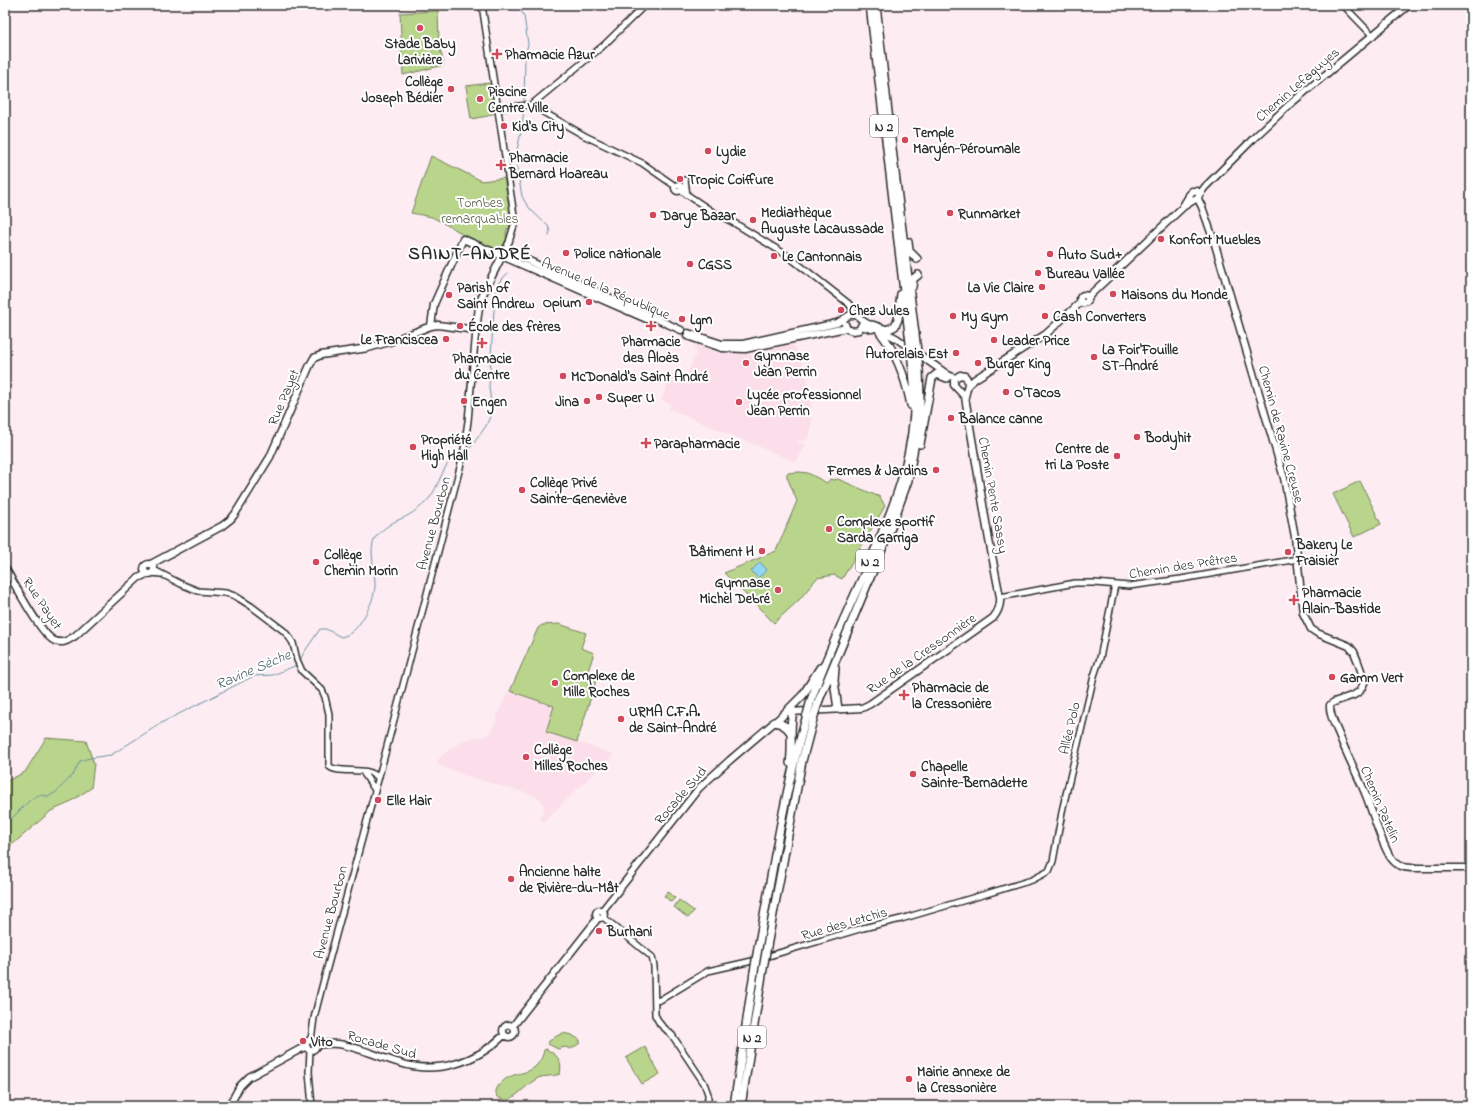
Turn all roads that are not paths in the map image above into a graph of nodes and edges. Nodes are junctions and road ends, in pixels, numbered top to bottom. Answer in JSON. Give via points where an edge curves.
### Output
{"nodes":[{"id":1,"x":482,"y":5,"type":"edge"},
{"id":2,"x":645,"y":5,"type":"edge"},
{"id":3,"x":870,"y":5,"type":"edge"},
{"id":4,"x":876,"y":5,"type":"edge"},
{"id":5,"x":1343,"y":5,"type":"edge"},
{"id":6,"x":1409,"y":5,"type":"edge"},
{"id":7,"x":1373,"y":36,"type":"junction"},
{"id":8,"x":529,"y":105,"type":"junction"},
{"id":9,"x":497,"y":108,"type":"junction"},
{"id":10,"x":895,"y":170,"type":"junction"},
{"id":11,"x":685,"y":180,"type":"dead end"},
{"id":12,"x":1205,"y":187,"type":"junction"},
{"id":13,"x":1194,"y":190,"type":"junction"},
{"id":14,"x":687,"y":195,"type":"junction"},
{"id":15,"x":1189,"y":195,"type":"junction"},
{"id":16,"x":1197,"y":198,"type":"junction"},
{"id":17,"x":1183,"y":207,"type":"junction"},
{"id":18,"x":898,"y":248,"type":"junction"},
{"id":19,"x":503,"y":253,"type":"junction"},
{"id":20,"x":917,"y":259,"type":"dead end"},
{"id":21,"x":918,"y":275,"type":"dead end"},
{"id":22,"x":853,"y":317,"type":"junction"},
{"id":23,"x":913,"y":319,"type":"junction"},
{"id":24,"x":872,"y":325,"type":"junction"},
{"id":25,"x":431,"y":326,"type":"junction"},
{"id":26,"x":861,"y":326,"type":"junction"},
{"id":27,"x":846,"y":328,"type":"junction"},
{"id":28,"x":476,"y":330,"type":"junction"},
{"id":29,"x":880,"y":332,"type":"junction"},
{"id":30,"x":912,"y":334,"type":"junction"},
{"id":31,"x":687,"y":335,"type":"junction"},
{"id":32,"x":916,"y":369,"type":"junction"},
{"id":33,"x":947,"y":378,"type":"junction"},
{"id":34,"x":954,"y":380,"type":"junction"},
{"id":35,"x":965,"y":385,"type":"junction"},
{"id":36,"x":914,"y":417,"type":"junction"},
{"id":37,"x":892,"y":524,"type":"junction"},
{"id":38,"x":1298,"y":558,"type":"junction"},
{"id":39,"x":5,"y":568,"type":"edge"},
{"id":40,"x":150,"y":569,"type":"junction"},
{"id":41,"x":1115,"y":585,"type":"junction"},
{"id":42,"x":1000,"y":598,"type":"junction"},
{"id":43,"x":844,"y":622,"type":"junction"},
{"id":44,"x":836,"y":658,"type":"junction"},
{"id":45,"x":1354,"y":695,"type":"joint"},
{"id":46,"x":815,"y":700,"type":"junction"},
{"id":47,"x":842,"y":709,"type":"junction"},
{"id":48,"x":793,"y":711,"type":"junction"},
{"id":49,"x":810,"y":716,"type":"junction"},
{"id":50,"x":776,"y":720,"type":"junction"},
{"id":51,"x":791,"y":733,"type":"junction"},
{"id":52,"x":373,"y":779,"type":"junction"},
{"id":53,"x":777,"y":846,"type":"junction"},
{"id":54,"x":1471,"y":868,"type":"edge"},
{"id":55,"x":1045,"y":874,"type":"joint"},
{"id":56,"x":601,"y":915,"type":"junction"},
{"id":57,"x":655,"y":1001,"type":"junction"},
{"id":58,"x":314,"y":1042,"type":"junction"},
{"id":59,"x":308,"y":1048,"type":"junction"},
{"id":60,"x":229,"y":1106,"type":"edge"},
{"id":61,"x":312,"y":1106,"type":"edge"},
{"id":62,"x":704,"y":1106,"type":"edge"},
{"id":63,"x":734,"y":1106,"type":"edge"},
{"id":64,"x":741,"y":1106,"type":"edge"}],
"edges":[{"from":1,"to":9,"type":"street"},
{"from":2,"to":8,"type":"street","via":[[604,45]]},
{"from":3,"to":18,"type":"highway","number":"N 2"},
{"from":4,"to":10,"type":"highway","number":"N 2"},
{"from":5,"to":7,"type":"street"},
{"from":6,"to":7,"type":"main road","name":"Chemin Lefaguyes"},
{"from":7,"to":12,"type":"main road","name":"Chemin Lefaguyes","via":[[1289,105]]},
{"from":8,"to":9,"type":"street"},
{"from":8,"to":14,"type":"street","via":[[585,136],[642,163],[675,186],[680,186],[680,190]]},
{"from":9,"to":19,"type":"street","via":[[515,222]]},
{"from":10,"to":20,"type":"highway","via":[[900,186],[910,251]]},
{"from":10,"to":23,"type":"highway","number":"N 2"},
{"from":11,"to":14,"type":"street"},
{"from":12,"to":13,"type":"main road","name":"Chemin Lefaguyes"},
{"from":12,"to":16,"type":"main road","name":"Chemin Lefaguyes"},
{"from":13,"to":15,"type":"main road"},
{"from":13,"to":16,"type":"main road","via":[[1199,193]]},
{"from":14,"to":22,"type":"street","via":[[788,256],[852,308]]},
{"from":15,"to":16,"type":"main road","via":[[1192,200]]},
{"from":15,"to":17,"type":"main road","name":"Chemin Lefaguyes"},
{"from":16,"to":17,"type":"main road","name":"Chemin Lefaguyes"},
{"from":16,"to":38,"type":"main road","name":"Chemin de Ravine Creuse","via":[[1214,241],[1284,478]]},
{"from":17,"to":35,"type":"main road","name":"Chemin Lefaguyes","via":[[1087,296],[1080,297],[1081,302],[1046,334]]},
{"from":18,"to":24,"type":"highway","via":[[901,292],[898,319],[890,330]]},
{"from":18,"to":30,"type":"highway","number":"N 2"},
{"from":19,"to":25,"type":"main road","name":"Avenue de la République","via":[[463,239],[434,304]]},
{"from":19,"to":28,"type":"main road","name":"Avenue Bourbon","via":[[482,296]]},
{"from":19,"to":31,"type":"main road","name":"Avenue de la République","via":[[680,332],[686,329]]},
{"from":21,"to":23,"type":"highway","via":[[912,283]]},
{"from":22,"to":24,"type":"main road"},
{"from":22,"to":26,"type":"main road"},
{"from":22,"to":27,"type":"main road","via":[[845,322]]},
{"from":22,"to":31,"type":"main road","via":[[744,344],[722,344]]},
{"from":23,"to":30,"type":"highway","number":"N 2"},
{"from":24,"to":34,"type":"main road","via":[[896,338]]},
{"from":25,"to":28,"type":"main road","name":"Rue Payet"},
{"from":25,"to":40,"type":"main road","name":"Rue Payet","via":[[368,348],[316,356],[270,457],[235,514],[222,526],[160,560]]},
{"from":26,"to":27,"type":"main road","via":[[855,331]]},
{"from":26,"to":29,"type":"main road"},
{"from":27,"to":31,"type":"main road","via":[[745,349],[722,348]]},
{"from":28,"to":52,"type":"street","name":"Avenue Bourbon","via":[[463,452],[380,771]]},
{"from":29,"to":33,"type":"main road"},
{"from":29,"to":36,"type":"highway","via":[[893,352]]},
{"from":30,"to":32,"type":"highway","number":"N 2","bridge":true},
{"from":32,"to":36,"type":"highway","number":"N 2"},
{"from":32,"to":37,"type":"highway","number":"N 2","via":[[920,411],[915,449],[908,480]]},
{"from":33,"to":34,"type":"main road"},
{"from":33,"to":37,"type":"highway","via":[[936,374],[932,378],[911,482]]},
{"from":34,"to":35,"type":"main road","via":[[956,388]]},
{"from":34,"to":35,"type":"main road","via":[[962,375]]},
{"from":35,"to":42,"type":"main road","name":"Chemin Pente Sassy"},
{"from":36,"to":43,"type":"highway","number":"N 2","via":[[910,448],[896,501]]},
{"from":37,"to":44,"type":"highway","number":"N 2"},
{"from":38,"to":41,"type":"street","name":"Chemin des Prêtres","via":[[1181,579],[1129,586]]},
{"from":38,"to":45,"type":"main road","name":"Chemin de Ravine Creuse","via":[[1303,613],[1308,623],[1317,634],[1349,646],[1354,652],[1364,683],[1360,691]]},
{"from":39,"to":40,"type":"main road","name":"Rue Payet","via":[[46,633],[54,641],[65,642]]},
{"from":40,"to":52,"type":"street","via":[[188,588],[235,596],[284,631],[292,640],[302,671],[322,690],[325,697],[329,714],[329,766],[334,770],[363,772]]},
{"from":41,"to":42,"type":"street","name":"Chemin des Prêtres","via":[[1075,584]]},
{"from":41,"to":55,"type":"street","name":"Allée Polo","via":[[1051,867]]},
{"from":42,"to":47,"type":"main road","name":"Rue de la Cressonnière","via":[[1000,607],[995,615],[955,645],[870,704],[862,708]]},
{"from":43,"to":46,"type":"highway","number":"N 2"},
{"from":43,"to":50,"type":"highway","via":[[810,685]]},
{"from":44,"to":46,"type":"highway","number":"N 2"},
{"from":44,"to":47,"type":"highway","via":[[834,681],[837,700]]},
{"from":45,"to":54,"type":"main road","name":"Chemin Patelin","via":[[1334,702],[1330,705],[1330,712],[1391,857],[1405,868]]},
{"from":46,"to":49,"type":"highway","number":"N 2","bridge":true},
{"from":47,"to":48,"type":"main road","name":"Rue de la Cressonnière"},
{"from":48,"to":50,"type":"main road","name":"Rocade Sud"},
{"from":48,"to":51,"type":"highway"},
{"from":49,"to":53,"type":"highway","number":"N 2","via":[[800,738]]},
{"from":49,"to":64,"type":"highway","number":"N 2","bridge":true,"via":[[766,946]]},
{"from":50,"to":51,"type":"highway","via":[[786,726]]},
{"from":50,"to":56,"type":"main road","name":"Rocade Sud","via":[[699,788]]},
{"from":51,"to":53,"type":"highway","via":[[791,759]]},
{"from":52,"to":58,"type":"street","name":"Avenue Bourbon","via":[[375,791],[314,1018]]},
{"from":53,"to":63,"type":"highway","number":"N 2","bridge":true,"via":[[754,972]]},
{"from":55,"to":57,"type":"street","name":"Rue des Letchis","via":[[906,918],[708,971]]},
{"from":56,"to":57,"type":"street","via":[[652,957]]},
{"from":56,"to":58,"type":"main road","name":"Rocade Sud","via":[[513,1026],[504,1026],[504,1035],[487,1050],[474,1057],[455,1064],[431,1068],[401,1064],[337,1044]]},
{"from":57,"to":62,"type":"street","via":[[656,1017],[672,1035],[708,1092],[708,1100]]},
{"from":58,"to":59,"type":"main road","via":[[314,1049]]},
{"from":59,"to":60,"type":"main road","via":[[249,1077],[240,1086]]},
{"from":59,"to":61,"type":"street"}]}
